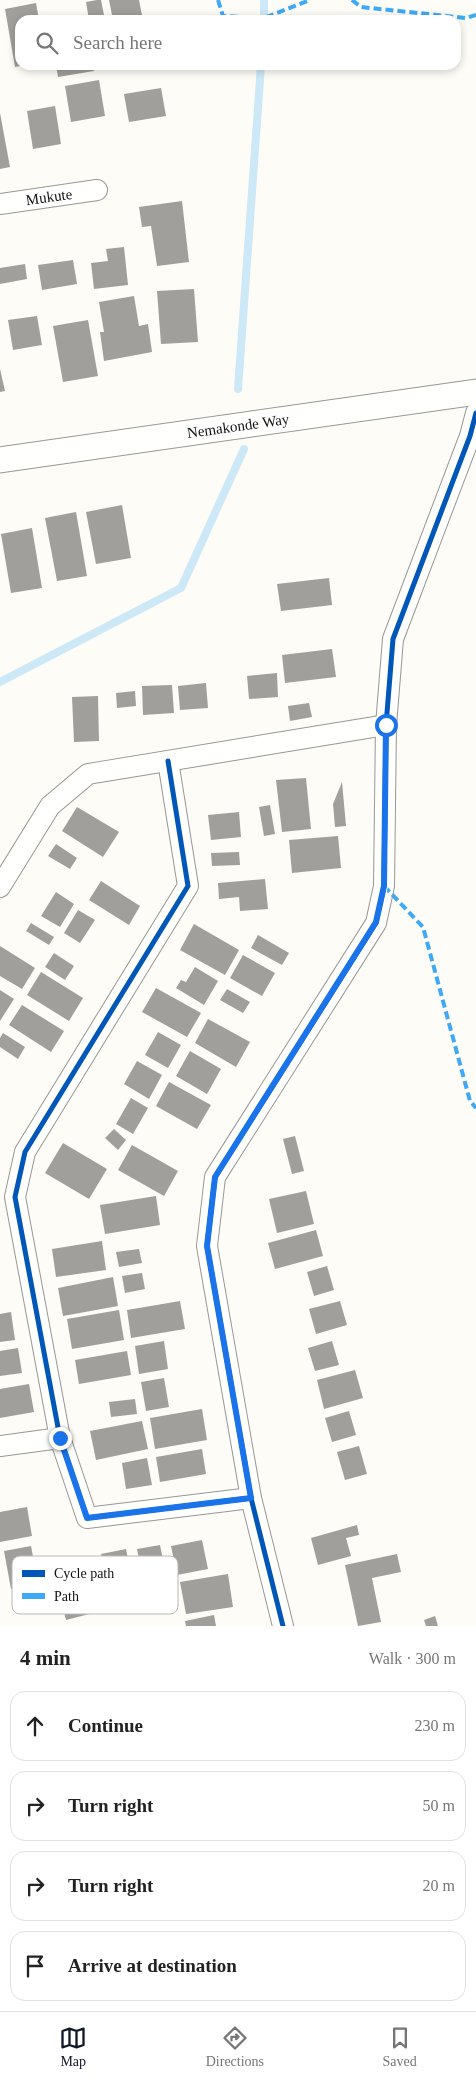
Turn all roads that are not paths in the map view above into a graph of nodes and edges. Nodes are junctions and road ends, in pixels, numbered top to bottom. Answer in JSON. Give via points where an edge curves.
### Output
{"nodes":[{"id":1,"x":97,"y":190,"type":"dead end"},
{"id":2,"x":0,"y":204,"type":"edge"},
{"id":3,"x":476,"y":392,"type":"edge"},
{"id":4,"x":476,"y":413,"type":"edge"},
{"id":5,"x":0,"y":460,"type":"edge"},
{"id":6,"x":386,"y":725,"type":"junction"},
{"id":7,"x":168,"y":761,"type":"junction"},
{"id":8,"x":0,"y":886,"type":"edge"},
{"id":9,"x":60,"y":1438,"type":"junction"},
{"id":10,"x":0,"y":1446,"type":"edge"},
{"id":11,"x":251,"y":1498,"type":"junction"},
{"id":12,"x":283,"y":1626,"type":"edge"}],
"edges":[{"from":1,"to":2,"type":"street","name":"Mukute"},
{"from":3,"to":5,"type":"street","name":"Nemakonde Way"},
{"from":4,"to":6,"type":"street","via":[[393,639]]},
{"from":6,"to":7,"type":"street"},
{"from":6,"to":11,"type":"street","via":[[384,886],[376,922],[215,1177],[207,1246]]},
{"from":7,"to":8,"type":"street","via":[[88,774],[50,806]]},
{"from":7,"to":9,"type":"street","via":[[188,886],[25,1152],[14,1197]]},
{"from":9,"to":10,"type":"street"},
{"from":9,"to":11,"type":"street","via":[[87,1518]]},
{"from":11,"to":12,"type":"street"}]}
